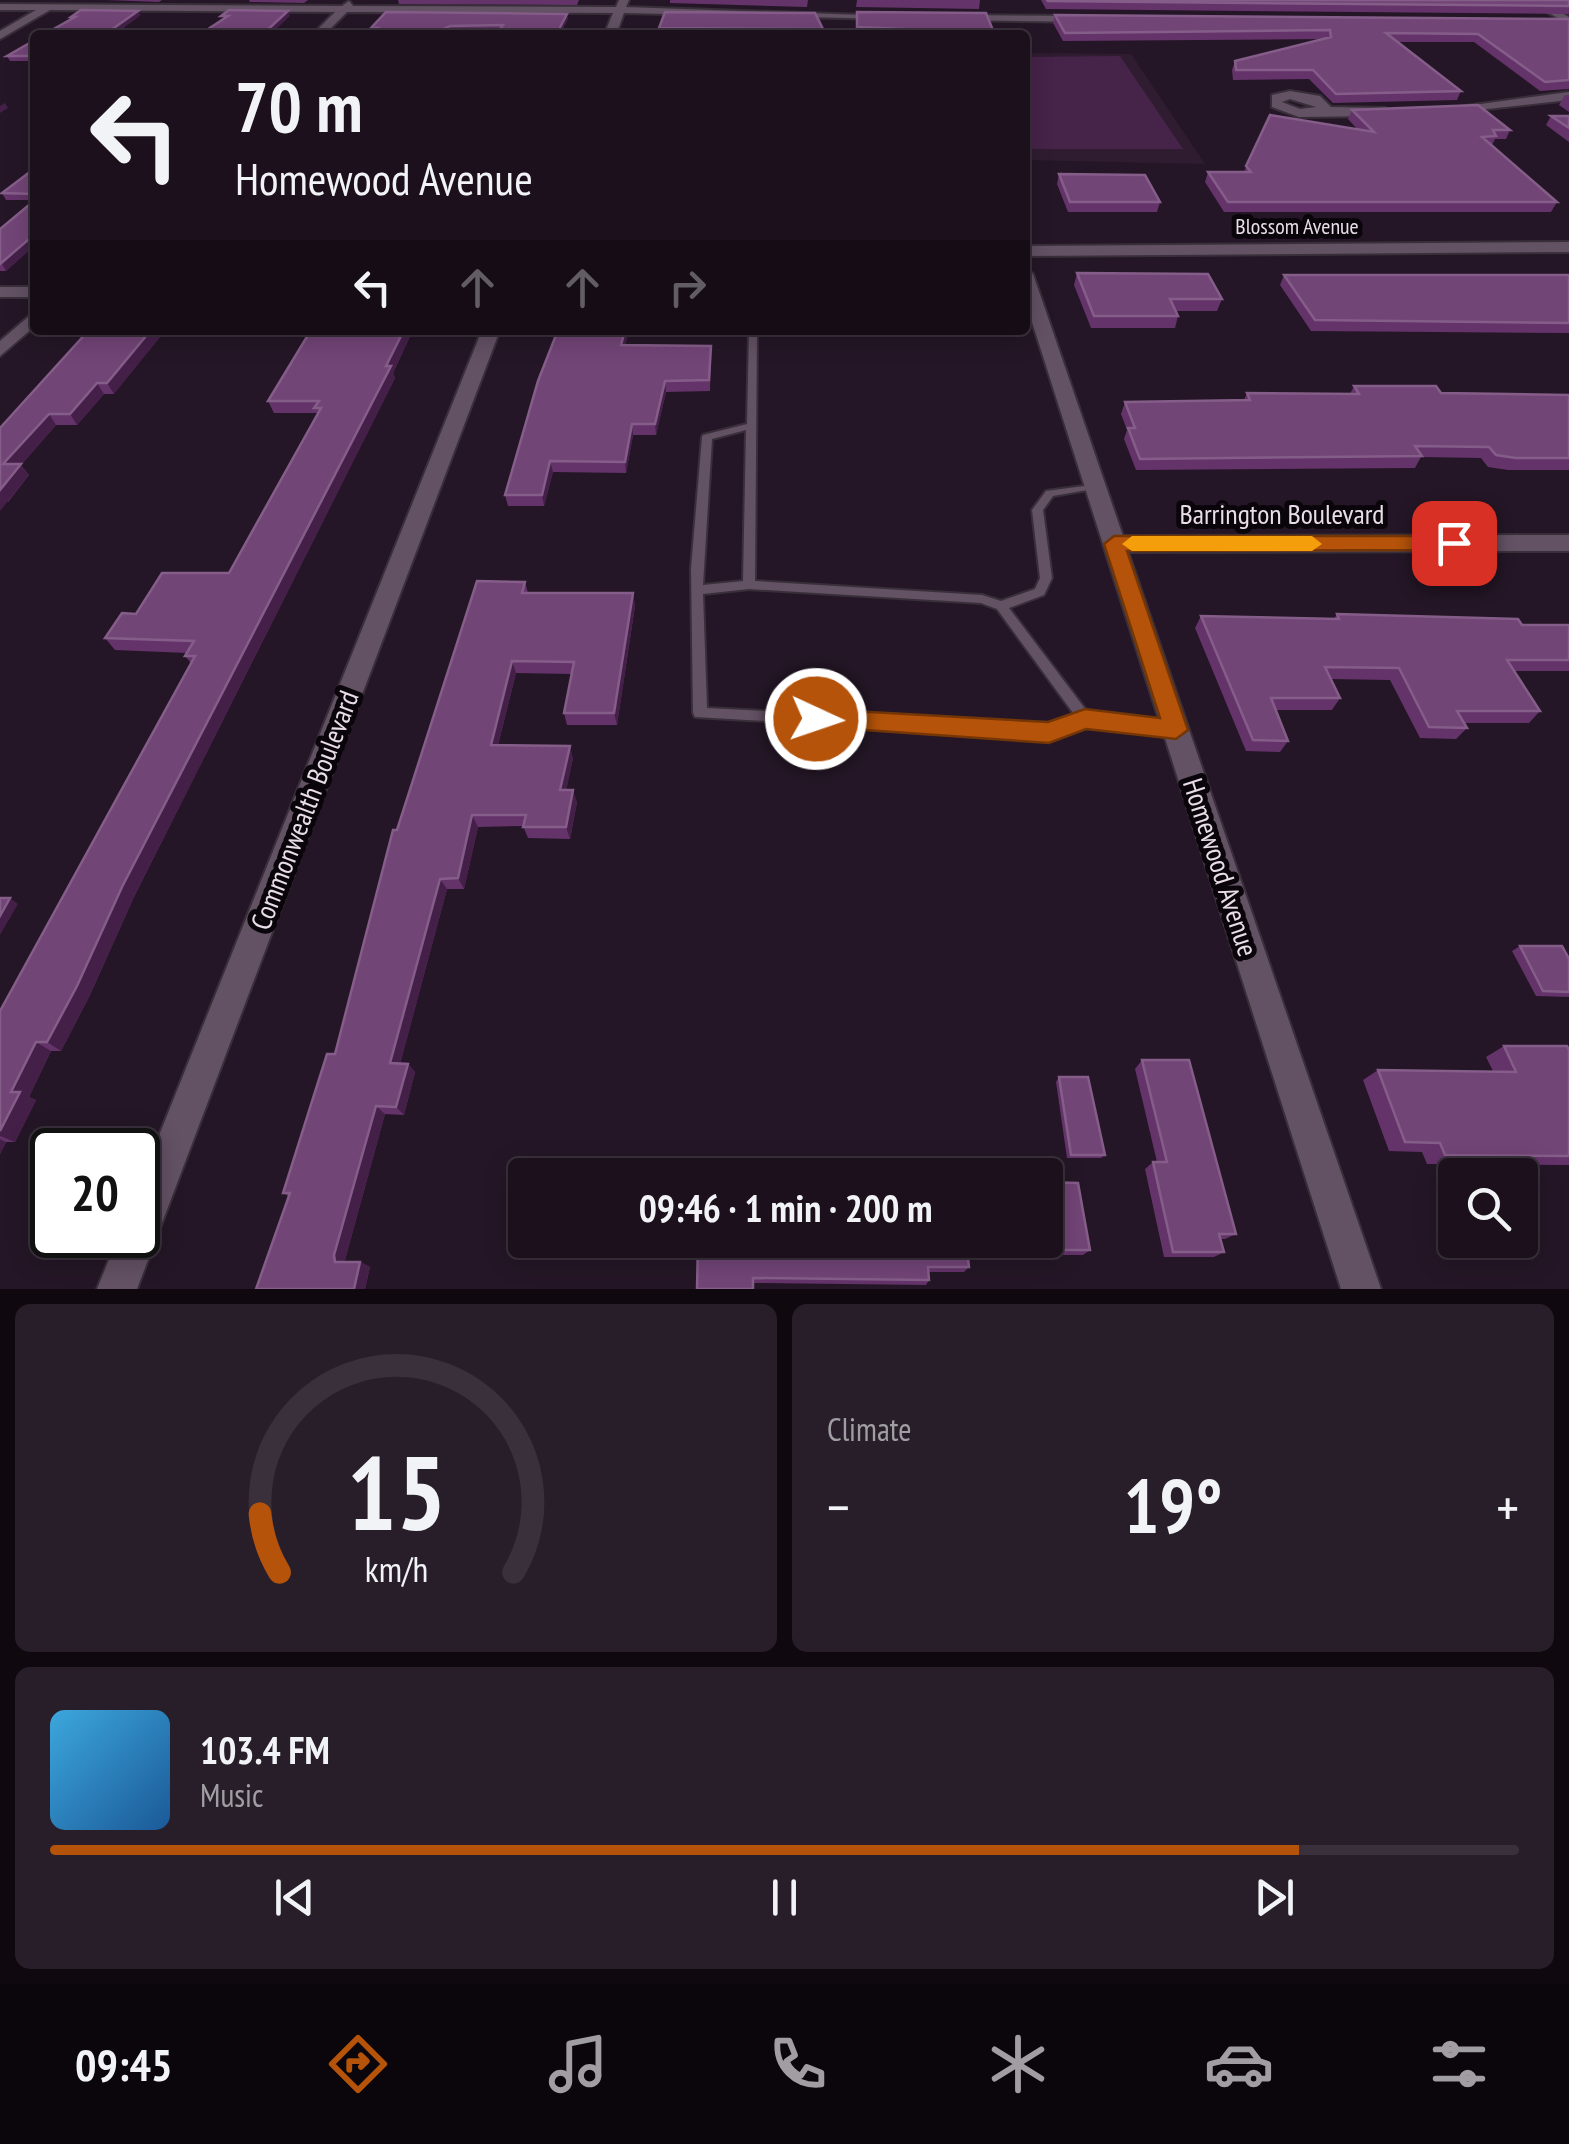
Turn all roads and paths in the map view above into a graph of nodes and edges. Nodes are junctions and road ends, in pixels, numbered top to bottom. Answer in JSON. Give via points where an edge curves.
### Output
{"nodes":[{"id":1,"x":830,"y":0,"type":"edge"},
{"id":2,"x":1010,"y":0,"type":"edge"},
{"id":3,"x":1530,"y":0,"type":"edge"},
{"id":4,"x":54,"y":3,"type":"edge"},
{"id":5,"x":349,"y":4,"type":"edge"},
{"id":6,"x":622,"y":5,"type":"edge"},
{"id":7,"x":0,"y":6,"type":"edge"},
{"id":8,"x":831,"y":14,"type":"junction"},
{"id":9,"x":901,"y":16,"type":"edge"},
{"id":10,"x":936,"y":18,"type":"edge"},
{"id":11,"x":1017,"y":18,"type":"junction"},
{"id":12,"x":1096,"y":19,"type":"edge"},
{"id":13,"x":1533,"y":21,"type":"edge"},
{"id":14,"x":1569,"y":21,"type":"edge"},
{"id":15,"x":323,"y":30,"type":"edge"},
{"id":16,"x":612,"y":30,"type":"edge"},
{"id":17,"x":0,"y":36,"type":"edge"},
{"id":18,"x":1569,"y":96,"type":"edge"},
{"id":19,"x":1431,"y":110,"type":"edge"},
{"id":20,"x":1324,"y":111,"type":"dead end"},
{"id":21,"x":1396,"y":112,"type":"edge"},
{"id":22,"x":1569,"y":247,"type":"edge"},
{"id":23,"x":1030,"y":250,"type":"edge"},
{"id":24,"x":1030,"y":289,"type":"edge"},
{"id":25,"x":0,"y":292,"type":"edge"},
{"id":26,"x":30,"y":292,"type":"edge"},
{"id":27,"x":30,"y":321,"type":"edge"},
{"id":28,"x":488,"y":335,"type":"edge"},
{"id":29,"x":753,"y":335,"type":"edge"},
{"id":30,"x":0,"y":351,"type":"edge"},
{"id":31,"x":752,"y":426,"type":"junction"},
{"id":32,"x":1095,"y":486,"type":"junction"},
{"id":33,"x":1569,"y":543,"type":"edge"},
{"id":34,"x":1114,"y":544,"type":"junction"},
{"id":35,"x":749,"y":585,"type":"junction"},
{"id":36,"x":697,"y":590,"type":"junction"},
{"id":37,"x":1001,"y":606,"type":"junction"},
{"id":38,"x":1085,"y":719,"type":"junction"},
{"id":39,"x":1176,"y":730,"type":"junction"},
{"id":40,"x":117,"y":1289,"type":"edge"},
{"id":41,"x":1361,"y":1289,"type":"edge"}],
"edges":[{"from":1,"to":8,"type":"street"},
{"from":2,"to":11,"type":"street"},
{"from":3,"to":14,"type":"street"},
{"from":4,"to":5,"type":"street"},
{"from":4,"to":7,"type":"street"},
{"from":4,"to":17,"type":"street"},
{"from":5,"to":6,"type":"street"},
{"from":5,"to":15,"type":"street"},
{"from":6,"to":8,"type":"street"},
{"from":6,"to":16,"type":"street"},
{"from":8,"to":9,"type":"street"},
{"from":10,"to":11,"type":"street"},
{"from":11,"to":12,"type":"street"},
{"from":13,"to":14,"type":"street"},
{"from":18,"to":19,"type":"street"},
{"from":20,"to":21,"type":"street"},
{"from":22,"to":23,"type":"street","name":"Blossom Avenue"},
{"from":24,"to":32,"type":"street","name":"Homewood Avenue"},
{"from":25,"to":26,"type":"street"},
{"from":27,"to":30,"type":"street"},
{"from":28,"to":40,"type":"street","name":"Commonwealth Boulevard"},
{"from":29,"to":31,"type":"lane"},
{"from":31,"to":35,"type":"lane"},
{"from":31,"to":36,"type":"lane","via":[[707,438]]},
{"from":32,"to":34,"type":"street","name":"Homewood Avenue"},
{"from":32,"to":37,"type":"lane","via":[[1050,493],[1037,510],[1046,578],[1040,592]]},
{"from":33,"to":34,"type":"street","name":"Barrington Boulevard"},
{"from":34,"to":39,"type":"street","name":"Homewood Avenue"},
{"from":35,"to":36,"type":"lane"},
{"from":35,"to":37,"type":"lane","via":[[982,599]]},
{"from":36,"to":38,"type":"lane","via":[[700,712],[1049,732]]},
{"from":37,"to":38,"type":"lane"},
{"from":38,"to":39,"type":"lane"},
{"from":39,"to":41,"type":"street","name":"Homewood Avenue"}]}
